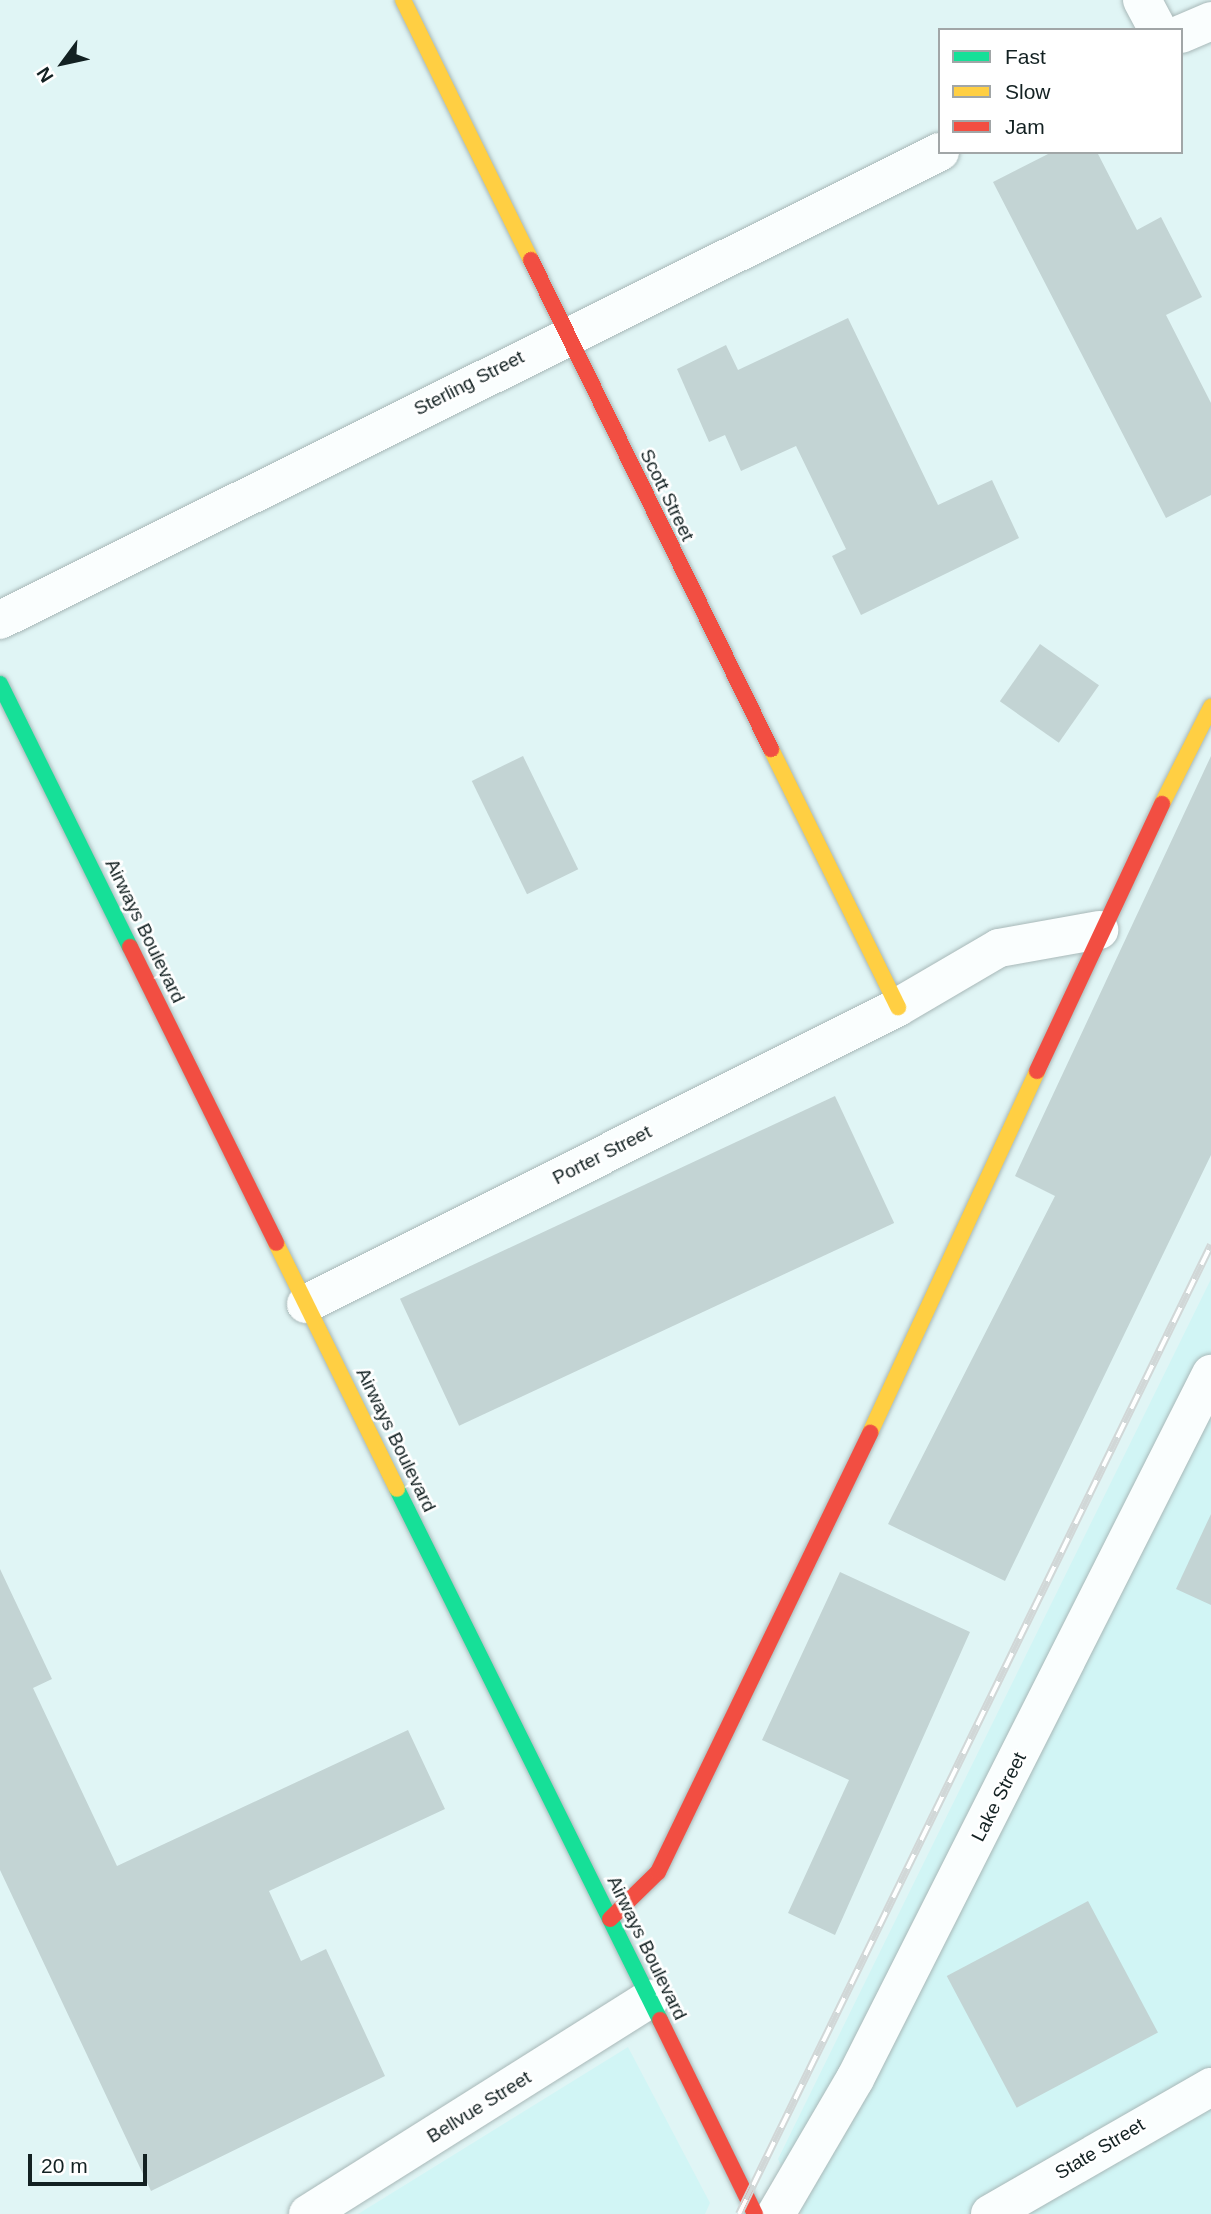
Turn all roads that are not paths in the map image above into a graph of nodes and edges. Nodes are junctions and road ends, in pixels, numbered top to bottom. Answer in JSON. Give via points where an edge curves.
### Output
{"nodes":[{"id":1,"x":403,"y":0,"type":"edge"},
{"id":2,"x":1142,"y":0,"type":"edge"},
{"id":3,"x":1211,"y":21,"type":"edge"},
{"id":4,"x":1157,"y":28,"type":"edge"},
{"id":5,"x":1183,"y":33,"type":"edge"},
{"id":6,"x":938,"y":153,"type":"edge"},
{"id":7,"x":564,"y":335,"type":"junction"},
{"id":8,"x":0,"y":620,"type":"edge"},
{"id":9,"x":0,"y":684,"type":"edge"},
{"id":10,"x":1211,"y":707,"type":"edge"},
{"id":11,"x":1099,"y":930,"type":"junction"},
{"id":12,"x":898,"y":1007,"type":"junction"},
{"id":13,"x":306,"y":1304,"type":"junction"},
{"id":14,"x":1211,"y":1374,"type":"edge"},
{"id":15,"x":610,"y":1919,"type":"junction"},
{"id":16,"x":650,"y":1999,"type":"junction"},
{"id":17,"x":1211,"y":2087,"type":"edge"},
{"id":18,"x":308,"y":2214,"type":"edge"},
{"id":19,"x":755,"y":2214,"type":"edge"},
{"id":20,"x":776,"y":2214,"type":"edge"},
{"id":21,"x":990,"y":2214,"type":"edge"}],
"edges":[{"from":1,"to":7,"type":"street","name":"Scott Street"},
{"from":2,"to":4,"type":"street"},
{"from":3,"to":5,"type":"street"},
{"from":6,"to":7,"type":"street","name":"Sterling Street"},
{"from":7,"to":8,"type":"street","name":"Sterling Street"},
{"from":7,"to":12,"type":"street","name":"Scott Street"},
{"from":9,"to":13,"type":"street","name":"Airways Boulevard"},
{"from":10,"to":11,"type":"street"},
{"from":11,"to":12,"type":"street","name":"Porter Street","via":[[999,948]]},
{"from":11,"to":15,"type":"street","via":[[955,1258],[658,1872]]},
{"from":12,"to":13,"type":"street","name":"Porter Street"},
{"from":13,"to":15,"type":"street","name":"Airways Boulevard"},
{"from":14,"to":20,"type":"street","name":"Lake Street","via":[[855,2079]]},
{"from":15,"to":16,"type":"street","name":"Airways Boulevard"},
{"from":16,"to":18,"type":"street","name":"Bellvue Street"},
{"from":16,"to":19,"type":"street","name":"Airways Boulevard"},
{"from":17,"to":21,"type":"street","name":"State Street"}]}
